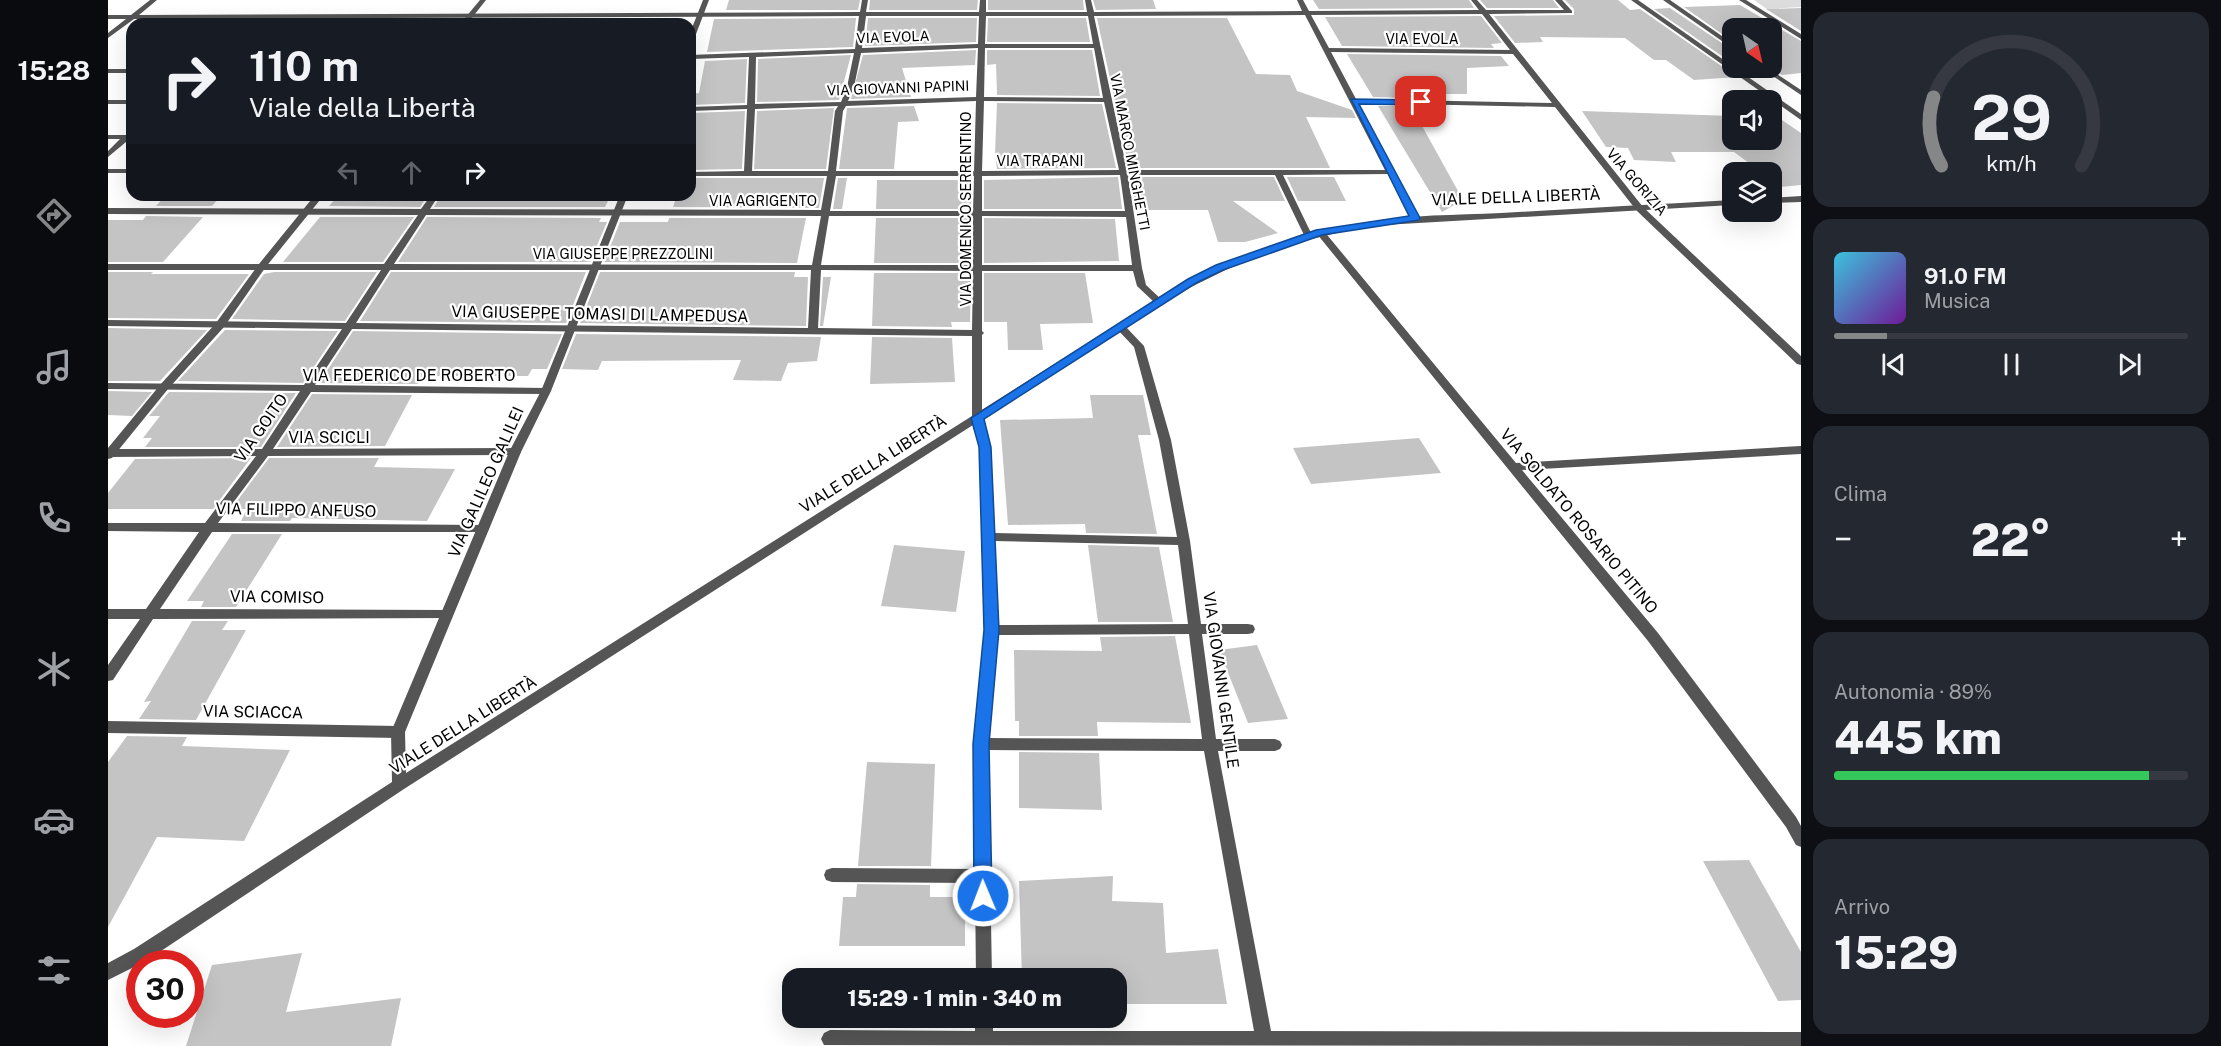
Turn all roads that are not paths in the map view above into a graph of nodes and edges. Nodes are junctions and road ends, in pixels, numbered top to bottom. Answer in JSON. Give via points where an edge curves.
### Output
{"nodes":[{"id":1,"x":154,"y":0,"type":"edge"},
{"id":2,"x":483,"y":0,"type":"edge"},
{"id":3,"x":705,"y":0,"type":"edge"},
{"id":4,"x":865,"y":0,"type":"edge"},
{"id":5,"x":983,"y":0,"type":"edge"},
{"id":6,"x":1088,"y":0,"type":"edge"},
{"id":7,"x":1300,"y":0,"type":"edge"},
{"id":8,"x":1474,"y":0,"type":"edge"},
{"id":9,"x":1558,"y":0,"type":"edge"},
{"id":10,"x":1634,"y":0,"type":"edge"},
{"id":11,"x":1666,"y":0,"type":"edge"},
{"id":12,"x":1742,"y":0,"type":"edge"},
{"id":13,"x":983,"y":13,"type":"junction"},
{"id":14,"x":1091,"y":13,"type":"junction"},
{"id":15,"x":1308,"y":13,"type":"junction"},
{"id":16,"x":1485,"y":13,"type":"junction"},
{"id":17,"x":471,"y":14,"type":"junction"},
{"id":18,"x":699,"y":14,"type":"junction"},
{"id":19,"x":862,"y":14,"type":"junction"},
{"id":20,"x":132,"y":16,"type":"junction"},
{"id":21,"x":108,"y":17,"type":"edge"},
{"id":22,"x":130,"y":18,"type":"edge"},
{"id":23,"x":468,"y":18,"type":"edge"},
{"id":24,"x":126,"y":21,"type":"edge"},
{"id":25,"x":696,"y":23,"type":"edge"},
{"id":26,"x":108,"y":36,"type":"edge"},
{"id":27,"x":1801,"y":37,"type":"edge"},
{"id":28,"x":1722,"y":39,"type":"edge"},
{"id":29,"x":981,"y":46,"type":"junction"},
{"id":30,"x":1097,"y":46,"type":"junction"},
{"id":31,"x":858,"y":50,"type":"junction"},
{"id":32,"x":1329,"y":50,"type":"junction"},
{"id":33,"x":1514,"y":52,"type":"junction"},
{"id":34,"x":753,"y":55,"type":"junction"},
{"id":35,"x":696,"y":57,"type":"edge"},
{"id":36,"x":108,"y":71,"type":"edge"},
{"id":37,"x":126,"y":71,"type":"edge"},
{"id":38,"x":1779,"y":78,"type":"edge"},
{"id":39,"x":1801,"y":93,"type":"edge"},
{"id":40,"x":981,"y":99,"type":"junction"},
{"id":41,"x":1107,"y":100,"type":"junction"},
{"id":42,"x":1354,"y":101,"type":"junction"},
{"id":43,"x":108,"y":102,"type":"edge"},
{"id":44,"x":126,"y":102,"type":"edge"},
{"id":45,"x":845,"y":103,"type":"junction"},
{"id":46,"x":1555,"y":105,"type":"junction"},
{"id":47,"x":751,"y":107,"type":"junction"},
{"id":48,"x":696,"y":109,"type":"edge"},
{"id":49,"x":1801,"y":118,"type":"edge"},
{"id":50,"x":126,"y":135,"type":"edge"},
{"id":51,"x":108,"y":137,"type":"edge"},
{"id":52,"x":126,"y":139,"type":"edge"},
{"id":53,"x":108,"y":155,"type":"edge"},
{"id":54,"x":108,"y":171,"type":"edge"},
{"id":55,"x":126,"y":171,"type":"edge"},
{"id":56,"x":1278,"y":172,"type":"junction"},
{"id":57,"x":1391,"y":172,"type":"junction"},
{"id":58,"x":696,"y":174,"type":"edge"},
{"id":59,"x":748,"y":174,"type":"junction"},
{"id":60,"x":832,"y":174,"type":"junction"},
{"id":61,"x":1124,"y":174,"type":"junction"},
{"id":62,"x":978,"y":175,"type":"junction"},
{"id":63,"x":1801,"y":199,"type":"edge"},
{"id":64,"x":1782,"y":200,"type":"edge"},
{"id":65,"x":315,"y":201,"type":"edge"},
{"id":66,"x":431,"y":201,"type":"edge"},
{"id":67,"x":621,"y":201,"type":"edge"},
{"id":68,"x":1722,"y":204,"type":"edge"},
{"id":69,"x":1640,"y":209,"type":"junction"},
{"id":70,"x":108,"y":211,"type":"edge"},
{"id":71,"x":306,"y":212,"type":"junction"},
{"id":72,"x":423,"y":212,"type":"junction"},
{"id":73,"x":616,"y":214,"type":"junction"},
{"id":74,"x":980,"y":214,"type":"junction"},
{"id":75,"x":1130,"y":214,"type":"junction"},
{"id":76,"x":825,"y":215,"type":"junction"},
{"id":77,"x":1415,"y":218,"type":"junction"},
{"id":78,"x":1314,"y":234,"type":"junction"},
{"id":79,"x":262,"y":266,"type":"junction"},
{"id":80,"x":108,"y":267,"type":"edge"},
{"id":81,"x":386,"y":267,"type":"junction"},
{"id":82,"x":595,"y":268,"type":"junction"},
{"id":83,"x":816,"y":268,"type":"junction"},
{"id":84,"x":1137,"y":268,"type":"junction"},
{"id":85,"x":978,"y":269,"type":"junction"},
{"id":86,"x":1159,"y":302,"type":"junction"},
{"id":87,"x":108,"y":323,"type":"edge"},
{"id":88,"x":220,"y":325,"type":"junction"},
{"id":89,"x":350,"y":325,"type":"junction"},
{"id":90,"x":1121,"y":327,"type":"junction"},
{"id":91,"x":571,"y":329,"type":"junction"},
{"id":92,"x":813,"y":332,"type":"junction"},
{"id":93,"x":979,"y":333,"type":"junction"},
{"id":94,"x":1801,"y":362,"type":"edge"},
{"id":95,"x":108,"y":386,"type":"edge"},
{"id":96,"x":164,"y":387,"type":"junction"},
{"id":97,"x":307,"y":390,"type":"junction"},
{"id":98,"x":546,"y":390,"type":"junction"},
{"id":99,"x":977,"y":418,"type":"junction"},
{"id":100,"x":1801,"y":450,"type":"edge"},
{"id":101,"x":514,"y":452,"type":"junction"},
{"id":102,"x":109,"y":454,"type":"edge"},
{"id":103,"x":264,"y":454,"type":"junction"},
{"id":104,"x":1512,"y":467,"type":"junction"},
{"id":105,"x":210,"y":525,"type":"junction"},
{"id":106,"x":108,"y":527,"type":"edge"},
{"id":107,"x":483,"y":529,"type":"junction"},
{"id":108,"x":990,"y":537,"type":"junction"},
{"id":109,"x":1184,"y":541,"type":"junction"},
{"id":110,"x":152,"y":613,"type":"junction"},
{"id":111,"x":108,"y":614,"type":"edge"},
{"id":112,"x":446,"y":615,"type":"junction"},
{"id":113,"x":1248,"y":629,"type":"dead end"},
{"id":114,"x":991,"y":630,"type":"junction"},
{"id":115,"x":1197,"y":630,"type":"junction"},
{"id":116,"x":108,"y":676,"type":"edge"},
{"id":117,"x":108,"y":727,"type":"edge"},
{"id":118,"x":398,"y":732,"type":"junction"},
{"id":119,"x":981,"y":744,"type":"junction"},
{"id":120,"x":1210,"y":744,"type":"junction"},
{"id":121,"x":1275,"y":745,"type":"dead end"},
{"id":122,"x":399,"y":785,"type":"junction"},
{"id":123,"x":1801,"y":840,"type":"edge"},
{"id":124,"x":832,"y":875,"type":"dead end"},
{"id":125,"x":983,"y":876,"type":"junction"},
{"id":126,"x":984,"y":968,"type":"edge"},
{"id":127,"x":108,"y":972,"type":"edge"},
{"id":128,"x":830,"y":1039,"type":"dead end"},
{"id":129,"x":1801,"y":1041,"type":"edge"},
{"id":130,"x":984,"y":1043,"type":"edge"},
{"id":131,"x":1264,"y":1043,"type":"edge"}],
"edges":[{"from":1,"to":20,"type":"street"},
{"from":2,"to":17,"type":"street"},
{"from":3,"to":18,"type":"street"},
{"from":4,"to":19,"type":"street"},
{"from":5,"to":13,"type":"street","name":"VIA DOMENICO SERRENTINO"},
{"from":6,"to":14,"type":"street","name":"VIA MARCO MINGHETTI"},
{"from":7,"to":15,"type":"street"},
{"from":8,"to":16,"type":"street","name":"VIA GORIZIA"},
{"from":9,"to":16,"type":"street","via":[[1570,12]]},
{"from":10,"to":49,"type":"street"},
{"from":11,"to":28,"type":"street"},
{"from":12,"to":27,"type":"street"},
{"from":13,"to":14,"type":"street"},
{"from":13,"to":19,"type":"street"},
{"from":13,"to":29,"type":"street","name":"VIA DOMENICO SERRENTINO"},
{"from":14,"to":15,"type":"street","via":[[1222,9]]},
{"from":14,"to":30,"type":"street","name":"VIA MARCO MINGHETTI"},
{"from":15,"to":16,"type":"street"},
{"from":15,"to":32,"type":"street"},
{"from":16,"to":33,"type":"street","name":"VIA GORIZIA"},
{"from":17,"to":18,"type":"street"},
{"from":17,"to":20,"type":"street"},
{"from":17,"to":23,"type":"street"},
{"from":18,"to":19,"type":"street"},
{"from":18,"to":25,"type":"street"},
{"from":19,"to":31,"type":"street"},
{"from":20,"to":21,"type":"street"},
{"from":20,"to":22,"type":"street"},
{"from":24,"to":26,"type":"street"},
{"from":29,"to":30,"type":"street","name":"VIA EVOLA"},
{"from":29,"to":31,"type":"street","name":"VIA EVOLA"},
{"from":29,"to":40,"type":"street","name":"VIA DOMENICO SERRENTINO"},
{"from":30,"to":41,"type":"street","name":"VIA MARCO MINGHETTI"},
{"from":31,"to":34,"type":"street","name":"VIA EVOLA"},
{"from":31,"to":45,"type":"street"},
{"from":32,"to":33,"type":"street","name":"VIA EVOLA"},
{"from":32,"to":42,"type":"street"},
{"from":33,"to":46,"type":"street","name":"VIA GORIZIA"},
{"from":34,"to":35,"type":"street","name":"VIA EVOLA"},
{"from":34,"to":47,"type":"street"},
{"from":36,"to":37,"type":"street"},
{"from":38,"to":39,"type":"street"},
{"from":40,"to":41,"type":"street","name":"VIA GIOVANNI PAPINI"},
{"from":40,"to":45,"type":"street","name":"VIA GIOVANNI PAPINI"},
{"from":40,"to":62,"type":"street","name":"VIA DOMENICO SERRENTINO"},
{"from":41,"to":61,"type":"street","name":"VIA MARCO MINGHETTI"},
{"from":42,"to":46,"type":"street"},
{"from":42,"to":57,"type":"street"},
{"from":43,"to":44,"type":"street"},
{"from":45,"to":47,"type":"street","name":"VIA GIOVANNI PAPINI"},
{"from":45,"to":60,"type":"street","via":[[839,111]]},
{"from":46,"to":69,"type":"street","name":"VIA GORIZIA"},
{"from":47,"to":48,"type":"street","name":"VIA GIOVANNI PAPINI"},
{"from":47,"to":59,"type":"street"},
{"from":50,"to":51,"type":"street"},
{"from":52,"to":53,"type":"street"},
{"from":54,"to":55,"type":"street"},
{"from":56,"to":57,"type":"street","name":"VIA TRAPANI"},
{"from":56,"to":61,"type":"street","name":"VIA TRAPANI"},
{"from":56,"to":78,"type":"street","name":"VIA SOLDATO ROSARIO PITINO"},
{"from":57,"to":77,"type":"street"},
{"from":58,"to":59,"type":"street","name":"VIA TRAPANI"},
{"from":59,"to":60,"type":"street","name":"VIA TRAPANI"},
{"from":60,"to":62,"type":"street","name":"VIA TRAPANI"},
{"from":60,"to":76,"type":"street"},
{"from":61,"to":62,"type":"street","name":"VIA TRAPANI"},
{"from":61,"to":75,"type":"street","name":"VIA MARCO MINGHETTI"},
{"from":62,"to":74,"type":"street","name":"VIA DOMENICO SERRENTINO"},
{"from":63,"to":64,"type":"street"},
{"from":65,"to":71,"type":"street"},
{"from":66,"to":72,"type":"street","name":"VIA GOITO"},
{"from":67,"to":73,"type":"street","name":"VIA GALILEO GALILEI"},
{"from":68,"to":69,"type":"street","name":"VIALE DELLA LIBERTÀ"},
{"from":69,"to":77,"type":"street","name":"VIALE DELLA LIBERTÀ"},
{"from":69,"to":94,"type":"street","name":"VIA GORIZIA"},
{"from":70,"to":71,"type":"street","name":"VIA AGRIGENTO"},
{"from":71,"to":72,"type":"street","name":"VIA AGRIGENTO"},
{"from":71,"to":79,"type":"street"},
{"from":72,"to":73,"type":"street","name":"VIA AGRIGENTO"},
{"from":72,"to":81,"type":"street","name":"VIA GOITO"},
{"from":73,"to":76,"type":"street","name":"VIA AGRIGENTO"},
{"from":73,"to":82,"type":"street","name":"VIA GALILEO GALILEI"},
{"from":74,"to":75,"type":"street","name":"VIA AGRIGENTO"},
{"from":74,"to":76,"type":"street","name":"VIA AGRIGENTO"},
{"from":74,"to":85,"type":"street","name":"VIA DOMENICO SERRENTINO"},
{"from":75,"to":84,"type":"street","name":"VIA MARCO MINGHETTI"},
{"from":76,"to":83,"type":"street"},
{"from":77,"to":78,"type":"street","name":"VIALE DELLA LIBERTÀ"},
{"from":78,"to":86,"type":"street","name":"VIALE DELLA LIBERTÀ","via":[[1220,267]]},
{"from":78,"to":104,"type":"street","name":"VIA SOLDATO ROSARIO PITINO"},
{"from":79,"to":80,"type":"street","name":"VIA GIUSEPPE PREZZOLINI"},
{"from":79,"to":81,"type":"street","name":"VIA GIUSEPPE PREZZOLINI"},
{"from":79,"to":88,"type":"street"},
{"from":81,"to":82,"type":"street","name":"VIA GIUSEPPE PREZZOLINI"},
{"from":81,"to":89,"type":"street","name":"VIA GOITO"},
{"from":82,"to":83,"type":"street","name":"VIA GIUSEPPE PREZZOLINI"},
{"from":82,"to":91,"type":"street","name":"VIA GALILEO GALILEI"},
{"from":83,"to":85,"type":"street","name":"VIA GIUSEPPE PREZZOLINI"},
{"from":83,"to":92,"type":"street"},
{"from":84,"to":85,"type":"street","name":"VIA GIUSEPPE PREZZOLINI"},
{"from":84,"to":86,"type":"street","name":"VIA MARCO MINGHETTI","via":[[1142,286]]},
{"from":85,"to":93,"type":"street","name":"VIA DOMENICO SERRENTINO"},
{"from":86,"to":90,"type":"street","name":"VIALE DELLA LIBERTÀ"},
{"from":87,"to":88,"type":"street","name":"VIA GIUSEPPE TOMASI DI LAMPEDUSA"},
{"from":88,"to":89,"type":"street","name":"VIA GIUSEPPE TOMASI DI LAMPEDUSA"},
{"from":88,"to":96,"type":"street"},
{"from":89,"to":91,"type":"street","name":"VIA GIUSEPPE TOMASI DI LAMPEDUSA"},
{"from":89,"to":97,"type":"street","name":"VIA GOITO"},
{"from":90,"to":99,"type":"street","name":"VIALE DELLA LIBERTÀ"},
{"from":90,"to":109,"type":"street","name":"VIA GIOVANNI GENTILE","via":[[1139,346],[1165,440]]},
{"from":91,"to":92,"type":"street","name":"VIA GIUSEPPE TOMASI DI LAMPEDUSA"},
{"from":91,"to":98,"type":"street","name":"VIA GALILEO GALILEI"},
{"from":92,"to":93,"type":"street","name":"VIA GIUSEPPE TOMASI DI LAMPEDUSA"},
{"from":93,"to":99,"type":"street","name":"VIA DOMENICO SERRENTINO"},
{"from":95,"to":96,"type":"street","name":"VIA FEDERICO DE ROBERTO"},
{"from":96,"to":97,"type":"street","name":"VIA FEDERICO DE ROBERTO"},
{"from":96,"to":102,"type":"street"},
{"from":97,"to":98,"type":"street","name":"VIA FEDERICO DE ROBERTO"},
{"from":97,"to":103,"type":"street","name":"VIA GOITO"},
{"from":98,"to":101,"type":"street","name":"VIA GALILEO GALILEI"},
{"from":99,"to":108,"type":"street","name":"VIA DOMENICO SERRENTINO","via":[[985,447]]},
{"from":99,"to":122,"type":"street","name":"VIALE DELLA LIBERTÀ"},
{"from":100,"to":104,"type":"street"},
{"from":101,"to":103,"type":"street","name":"VIA SCICLI"},
{"from":101,"to":107,"type":"street","name":"VIA GALILEO GALILEI"},
{"from":102,"to":103,"type":"street","name":"VIA SCICLI"},
{"from":103,"to":105,"type":"street","name":"VIA GOITO"},
{"from":104,"to":123,"type":"street","name":"VIA SOLDATO ROSARIO PITINO","via":[[1653,637]]},
{"from":105,"to":106,"type":"street","name":"VIA FILIPPO ANFUSO"},
{"from":105,"to":107,"type":"street","name":"VIA FILIPPO ANFUSO"},
{"from":105,"to":110,"type":"street","name":"VIA GOITO"},
{"from":107,"to":112,"type":"street","name":"VIA GALILEO GALILEI"},
{"from":108,"to":109,"type":"street"},
{"from":108,"to":114,"type":"street","name":"VIA DOMENICO SERRENTINO"},
{"from":109,"to":115,"type":"street","name":"VIA GIOVANNI GENTILE"},
{"from":110,"to":111,"type":"street","name":"VIA COMISO"},
{"from":110,"to":112,"type":"street","name":"VIA COMISO"},
{"from":110,"to":116,"type":"street","name":"VIA GOITO"},
{"from":112,"to":118,"type":"street","name":"VIA GALILEO GALILEI"},
{"from":113,"to":115,"type":"street"},
{"from":114,"to":115,"type":"street"},
{"from":114,"to":119,"type":"street","name":"VIA DOMENICO SERRENTINO"},
{"from":115,"to":120,"type":"street","name":"VIA GIOVANNI GENTILE"},
{"from":117,"to":118,"type":"street","name":"VIA SCIACCA"},
{"from":118,"to":122,"type":"street","name":"VIA GALILEO GALILEI"},
{"from":119,"to":120,"type":"street"},
{"from":119,"to":125,"type":"street","name":"VIA DOMENICO SERRENTINO"},
{"from":120,"to":121,"type":"street"},
{"from":120,"to":131,"type":"street","name":"VIA GIOVANNI GENTILE"},
{"from":122,"to":127,"type":"street","name":"VIALE DELLA LIBERTÀ"},
{"from":124,"to":125,"type":"street"},
{"from":125,"to":126,"type":"street","name":"VIA DOMENICO SERRENTINO"},
{"from":128,"to":130,"type":"street"},
{"from":129,"to":131,"type":"street"},
{"from":130,"to":131,"type":"street"}]}
